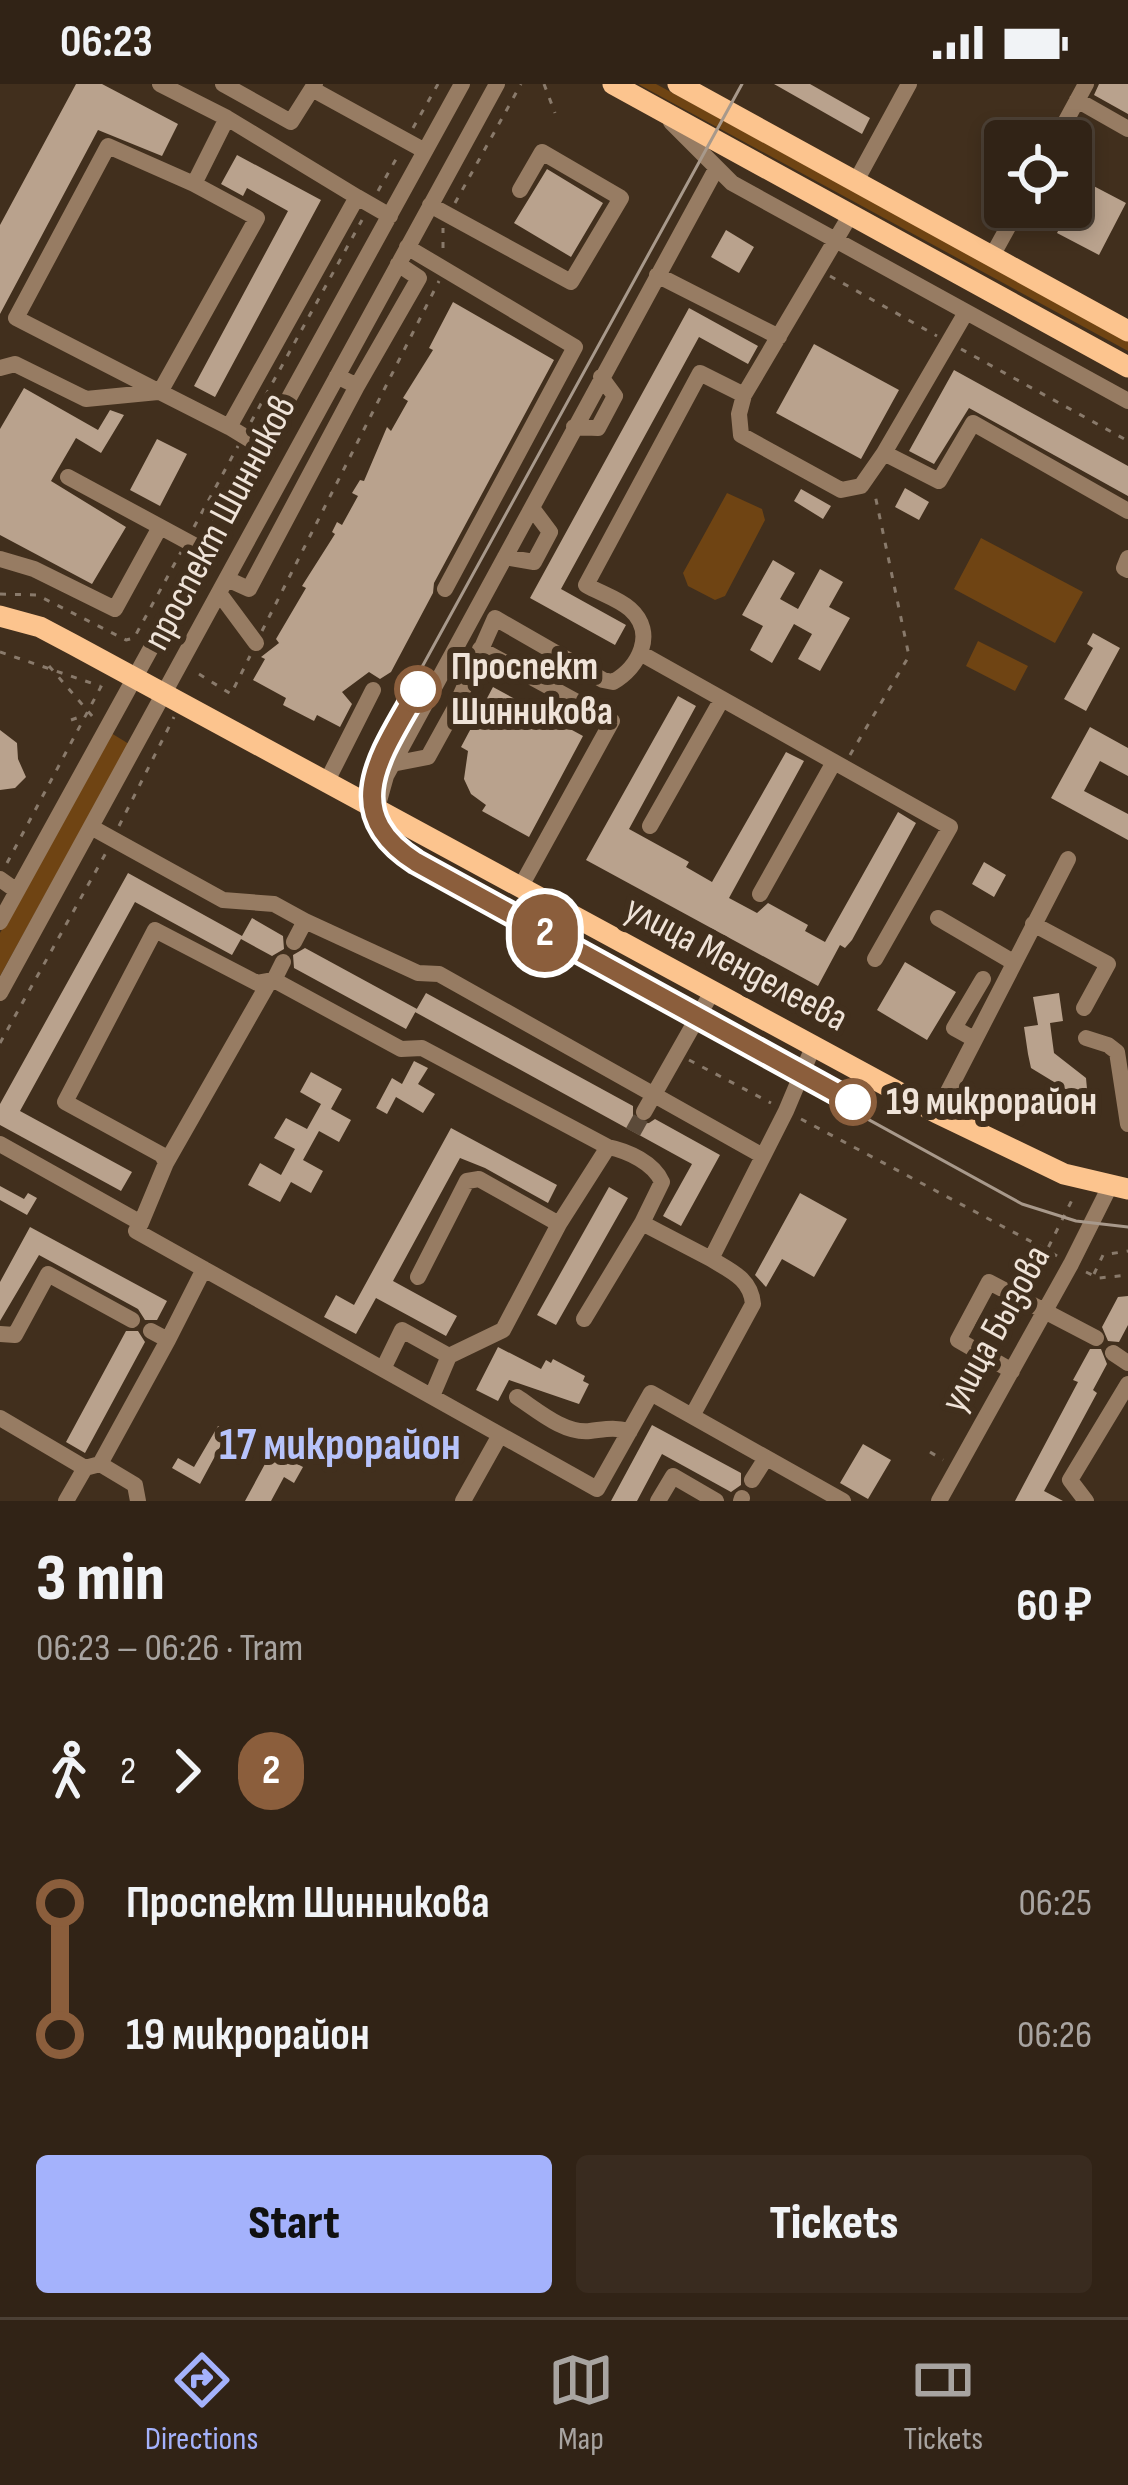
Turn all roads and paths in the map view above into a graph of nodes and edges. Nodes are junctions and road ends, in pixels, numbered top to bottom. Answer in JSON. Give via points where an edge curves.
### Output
{"nodes":[{"id":1,"x":160,"y":84,"type":"edge"},
{"id":2,"x":223,"y":84,"type":"edge"},
{"id":3,"x":438,"y":84,"type":"edge"},
{"id":4,"x":463,"y":84,"type":"edge"},
{"id":5,"x":497,"y":84,"type":"edge"},
{"id":6,"x":521,"y":84,"type":"edge"},
{"id":7,"x":544,"y":84,"type":"edge"},
{"id":8,"x":613,"y":84,"type":"edge"},
{"id":9,"x":678,"y":84,"type":"edge"},
{"id":10,"x":909,"y":84,"type":"edge"},
{"id":11,"x":314,"y":87,"type":"edge"},
{"id":12,"x":250,"y":91,"type":"edge"},
{"id":13,"x":1082,"y":92,"type":"edge"},
{"id":14,"x":658,"y":108,"type":"junction"},
{"id":15,"x":555,"y":112,"type":"dead end"},
{"id":16,"x":227,"y":118,"type":"junction"},
{"id":17,"x":1067,"y":120,"type":"edge"},
{"id":18,"x":1128,"y":129,"type":"edge"},
{"id":19,"x":406,"y":140,"type":"junction"},
{"id":20,"x":425,"y":151,"type":"junction"},
{"id":21,"x":716,"y":170,"type":"junction"},
{"id":22,"x":855,"y":183,"type":"junction"},
{"id":23,"x":194,"y":184,"type":"junction"},
{"id":24,"x":520,"y":190,"type":"dead end"},
{"id":25,"x":363,"y":202,"type":"junction"},
{"id":26,"x":430,"y":205,"type":"junction"},
{"id":27,"x":851,"y":214,"type":"junction"},
{"id":28,"x":448,"y":215,"type":"junction"},
{"id":29,"x":390,"y":216,"type":"junction"},
{"id":30,"x":1007,"y":228,"type":"edge"},
{"id":31,"x":836,"y":241,"type":"junction"},
{"id":32,"x":407,"y":247,"type":"junction"},
{"id":33,"x":992,"y":256,"type":"junction"},
{"id":34,"x":366,"y":260,"type":"junction"},
{"id":35,"x":443,"y":268,"type":"junction"},
{"id":36,"x":395,"y":269,"type":"junction"},
{"id":37,"x":818,"y":270,"type":"junction"},
{"id":38,"x":657,"y":275,"type":"junction"},
{"id":39,"x":965,"y":314,"type":"junction"},
{"id":40,"x":1128,"y":331,"type":"edge"},
{"id":41,"x":778,"y":338,"type":"junction"},
{"id":42,"x":948,"y":342,"type":"junction"},
{"id":43,"x":1128,"y":367,"type":"edge"},
{"id":44,"x":0,"y":368,"type":"edge"},
{"id":45,"x":338,"y":376,"type":"junction"},
{"id":46,"x":357,"y":386,"type":"junction"},
{"id":47,"x":160,"y":392,"type":"junction"},
{"id":48,"x":744,"y":395,"type":"junction"},
{"id":49,"x":1128,"y":401,"type":"edge"},
{"id":50,"x":237,"y":431,"type":"junction"},
{"id":51,"x":1128,"y":441,"type":"edge"},
{"id":52,"x":262,"y":447,"type":"junction"},
{"id":53,"x":884,"y":452,"type":"junction"},
{"id":54,"x":871,"y":476,"type":"junction"},
{"id":55,"x":68,"y":477,"type":"dead end"},
{"id":56,"x":532,"y":508,"type":"junction"},
{"id":57,"x":1128,"y":511,"type":"edge"},
{"id":58,"x":256,"y":525,"type":"junction"},
{"id":59,"x":160,"y":527,"type":"junction"},
{"id":60,"x":278,"y":537,"type":"junction"},
{"id":61,"x":187,"y":541,"type":"junction"},
{"id":62,"x":205,"y":551,"type":"junction"},
{"id":63,"x":506,"y":557,"type":"junction"},
{"id":64,"x":1128,"y":558,"type":"edge"},
{"id":65,"x":0,"y":560,"type":"edge"},
{"id":66,"x":1128,"y":570,"type":"edge"},
{"id":67,"x":223,"y":586,"type":"junction"},
{"id":68,"x":445,"y":589,"type":"dead end"},
{"id":69,"x":0,"y":594,"type":"edge"},
{"id":70,"x":486,"y":614,"type":"junction"},
{"id":71,"x":0,"y":616,"type":"edge"},
{"id":72,"x":256,"y":644,"type":"junction"},
{"id":73,"x":480,"y":649,"type":"junction"},
{"id":74,"x":0,"y":652,"type":"edge"},
{"id":75,"x":641,"y":654,"type":"junction"},
{"id":76,"x":47,"y":664,"type":"junction"},
{"id":77,"x":199,"y":674,"type":"dead end"},
{"id":78,"x":107,"y":676,"type":"dead end"},
{"id":79,"x":135,"y":678,"type":"junction"},
{"id":80,"x":102,"y":686,"type":"junction"},
{"id":81,"x":373,"y":690,"type":"dead end"},
{"id":82,"x":164,"y":694,"type":"junction"},
{"id":83,"x":722,"y":699,"type":"junction"},
{"id":84,"x":87,"y":714,"type":"junction"},
{"id":85,"x":114,"y":716,"type":"junction"},
{"id":86,"x":174,"y":716,"type":"dead end"},
{"id":87,"x":71,"y":720,"type":"dead end"},
{"id":88,"x":144,"y":732,"type":"junction"},
{"id":89,"x":392,"y":764,"type":"junction"},
{"id":90,"x":839,"y":765,"type":"junction"},
{"id":91,"x":327,"y":781,"type":"junction"},
{"id":92,"x":377,"y":808,"type":"junction"},
{"id":93,"x":650,"y":826,"type":"dead end"},
{"id":94,"x":92,"y":827,"type":"junction"},
{"id":95,"x":113,"y":839,"type":"junction"},
{"id":96,"x":1068,"y":859,"type":"dead end"},
{"id":97,"x":0,"y":877,"type":"edge"},
{"id":98,"x":520,"y":888,"type":"junction"},
{"id":99,"x":17,"y":891,"type":"junction"},
{"id":100,"x":760,"y":894,"type":"dead end"},
{"id":101,"x":938,"y":918,"type":"dead end"},
{"id":102,"x":305,"y":921,"type":"junction"},
{"id":103,"x":0,"y":922,"type":"edge"},
{"id":104,"x":1033,"y":924,"type":"junction"},
{"id":105,"x":294,"y":942,"type":"dead end"},
{"id":106,"x":875,"y":958,"type":"dead end"},
{"id":107,"x":284,"y":962,"type":"dead end"},
{"id":108,"x":1013,"y":962,"type":"junction"},
{"id":109,"x":983,"y":979,"type":"dead end"},
{"id":110,"x":271,"y":982,"type":"junction"},
{"id":111,"x":712,"y":992,"type":"junction"},
{"id":112,"x":0,"y":993,"type":"edge"},
{"id":113,"x":1084,"y":1008,"type":"dead end"},
{"id":114,"x":1086,"y":1038,"type":"dead end"},
{"id":115,"x":974,"y":1039,"type":"junction"},
{"id":116,"x":0,"y":1043,"type":"edge"},
{"id":117,"x":813,"y":1047,"type":"junction"},
{"id":118,"x":677,"y":1054,"type":"junction"},
{"id":119,"x":654,"y":1093,"type":"junction"},
{"id":120,"x":786,"y":1111,"type":"junction"},
{"id":121,"x":644,"y":1112,"type":"tunnel mouth"},
{"id":122,"x":937,"y":1113,"type":"junction"},
{"id":123,"x":1128,"y":1124,"type":"edge"},
{"id":124,"x":633,"y":1132,"type":"tunnel mouth"},
{"id":125,"x":0,"y":1144,"type":"edge"},
{"id":126,"x":616,"y":1149,"type":"junction"},
{"id":127,"x":764,"y":1156,"type":"junction"},
{"id":128,"x":166,"y":1163,"type":"junction"},
{"id":129,"x":1080,"y":1180,"type":"junction"},
{"id":130,"x":1118,"y":1188,"type":"edge"},
{"id":131,"x":140,"y":1223,"type":"junction"},
{"id":132,"x":559,"y":1223,"type":"junction"},
{"id":133,"x":642,"y":1223,"type":"junction"},
{"id":134,"x":1046,"y":1250,"type":"junction"},
{"id":135,"x":1128,"y":1251,"type":"edge"},
{"id":136,"x":711,"y":1258,"type":"junction"},
{"id":137,"x":1071,"y":1264,"type":"junction"},
{"id":138,"x":204,"y":1268,"type":"junction"},
{"id":139,"x":1093,"y":1275,"type":"junction"},
{"id":140,"x":1128,"y":1275,"type":"edge"},
{"id":141,"x":418,"y":1276,"type":"dead end"},
{"id":142,"x":1044,"y":1313,"type":"junction"},
{"id":143,"x":584,"y":1319,"type":"dead end"},
{"id":144,"x":132,"y":1321,"type":"dead end"},
{"id":145,"x":0,"y":1334,"type":"edge"},
{"id":146,"x":1096,"y":1338,"type":"dead end"},
{"id":147,"x":449,"y":1357,"type":"junction"},
{"id":148,"x":383,"y":1369,"type":"junction"},
{"id":149,"x":1012,"y":1372,"type":"junction"},
{"id":150,"x":1128,"y":1384,"type":"edge"},
{"id":151,"x":432,"y":1396,"type":"junction"},
{"id":152,"x":517,"y":1397,"type":"dead end"},
{"id":153,"x":692,"y":1416,"type":"junction"},
{"id":154,"x":0,"y":1418,"type":"edge"},
{"id":155,"x":630,"y":1431,"type":"junction"},
{"id":156,"x":500,"y":1435,"type":"junction"},
{"id":157,"x":766,"y":1457,"type":"junction"},
{"id":158,"x":93,"y":1466,"type":"junction"},
{"id":159,"x":752,"y":1480,"type":"dead end"},
{"id":160,"x":66,"y":1501,"type":"edge"},
{"id":161,"x":139,"y":1501,"type":"edge"},
{"id":162,"x":463,"y":1501,"type":"edge"},
{"id":163,"x":658,"y":1501,"type":"edge"},
{"id":164,"x":716,"y":1501,"type":"edge"},
{"id":165,"x":843,"y":1501,"type":"edge"},
{"id":166,"x":939,"y":1501,"type":"edge"},
{"id":167,"x":1086,"y":1501,"type":"edge"}],
"edges":[{"from":1,"to":16,"type":"street"},
{"from":2,"to":12,"type":"street"},
{"from":3,"to":19,"type":"path"},
{"from":4,"to":20,"type":"street","name":"проспект Шинников"},
{"from":5,"to":26,"type":"street","name":"проспект Шинников"},
{"from":6,"to":28,"type":"path"},
{"from":7,"to":15,"type":"path"},
{"from":8,"to":14,"type":"main road"},
{"from":9,"to":22,"type":"main road"},
{"from":10,"to":22,"type":"street"},
{"from":11,"to":12,"type":"street","via":[[291,122]]},
{"from":11,"to":19,"type":"street"},
{"from":13,"to":17,"type":"street"},
{"from":13,"to":18,"type":"street"},
{"from":14,"to":21,"type":"street"},
{"from":14,"to":27,"type":"main road"},
{"from":16,"to":23,"type":"street"},
{"from":16,"to":25,"type":"street"},
{"from":19,"to":20,"type":"street"},
{"from":19,"to":25,"type":"path"},
{"from":20,"to":29,"type":"street","name":"проспект Шинников"},
{"from":21,"to":31,"type":"street"},
{"from":21,"to":38,"type":"street"},
{"from":22,"to":33,"type":"main road"},
{"from":23,"to":47,"type":"street","via":[[257,218]]},
{"from":23,"to":47,"type":"street","via":[[108,146],[16,318]]},
{"from":24,"to":28,"type":"street","via":[[542,152],[621,198],[572,282]]},
{"from":25,"to":29,"type":"street"},
{"from":25,"to":50,"type":"street"},
{"from":25,"to":50,"type":"path"},
{"from":26,"to":28,"type":"street"},
{"from":26,"to":32,"type":"street","name":"проспект Шинников"},
{"from":27,"to":31,"type":"street"},
{"from":27,"to":43,"type":"main road"},
{"from":28,"to":35,"type":"path"},
{"from":29,"to":34,"type":"street","name":"проспект Шинников"},
{"from":30,"to":33,"type":"street"},
{"from":31,"to":37,"type":"street"},
{"from":31,"to":39,"type":"street"},
{"from":32,"to":35,"type":"street"},
{"from":32,"to":36,"type":"street","name":"проспект Шинников"},
{"from":33,"to":40,"type":"main road"},
{"from":34,"to":36,"type":"street","via":[[384,274]]},
{"from":34,"to":52,"type":"street","name":"проспект Шинников"},
{"from":35,"to":68,"type":"street","via":[[575,347]]},
{"from":35,"to":72,"type":"path"},
{"from":36,"to":45,"type":"street","name":"проспект Шинников"},
{"from":36,"to":46,"type":"street","via":[[419,278]]},
{"from":37,"to":41,"type":"street"},
{"from":37,"to":42,"type":"path"},
{"from":38,"to":41,"type":"street"},
{"from":38,"to":56,"type":"street"},
{"from":39,"to":42,"type":"street"},
{"from":39,"to":49,"type":"street"},
{"from":41,"to":48,"type":"street"},
{"from":42,"to":51,"type":"path"},
{"from":42,"to":53,"type":"street"},
{"from":44,"to":47,"type":"street","via":[[14,364],[86,399]]},
{"from":45,"to":46,"type":"street"},
{"from":45,"to":58,"type":"street","name":"проспект Шинников"},
{"from":46,"to":60,"type":"street"},
{"from":47,"to":50,"type":"street"},
{"from":48,"to":54,"type":"street","via":[[741,435],[841,490]]},
{"from":48,"to":75,"type":"street","via":[[700,374],[586,585],[633,610],[645,638]]},
{"from":50,"to":52,"type":"street"},
{"from":50,"to":61,"type":"path"},
{"from":52,"to":62,"type":"street","name":"проспект Шинников"},
{"from":53,"to":54,"type":"street"},
{"from":53,"to":57,"type":"street","via":[[939,482],[974,423]]},
{"from":54,"to":90,"type":"path","via":[[909,656]]},
{"from":55,"to":59,"type":"street"},
{"from":56,"to":63,"type":"street"},
{"from":56,"to":63,"type":"street","via":[[550,532],[534,562]]},
{"from":58,"to":60,"type":"street"},
{"from":58,"to":67,"type":"street","name":"проспект Шинников"},
{"from":59,"to":61,"type":"street"},
{"from":59,"to":65,"type":"street","via":[[115,609]]},
{"from":60,"to":67,"type":"street","via":[[249,589]]},
{"from":61,"to":62,"type":"street"},
{"from":61,"to":69,"type":"path","via":[[134,638],[38,595]]},
{"from":62,"to":79,"type":"street","name":"проспект Шинников"},
{"from":63,"to":70,"type":"street"},
{"from":64,"to":66,"type":"street"},
{"from":67,"to":72,"type":"street"},
{"from":67,"to":82,"type":"street","name":"проспект Шинников"},
{"from":70,"to":73,"type":"street"},
{"from":70,"to":75,"type":"street","via":[[603,680],[625,675]]},
{"from":70,"to":89,"type":"street"},
{"from":71,"to":79,"type":"main road","name":"улица Менделеева","via":[[40,627]]},
{"from":72,"to":77,"type":"path","via":[[231,694]]},
{"from":73,"to":89,"type":"street","via":[[428,757]]},
{"from":73,"to":98,"type":"street","via":[[612,721]]},
{"from":74,"to":76,"type":"path"},
{"from":75,"to":83,"type":"street"},
{"from":76,"to":80,"type":"path"},
{"from":76,"to":84,"type":"path"},
{"from":78,"to":80,"type":"path"},
{"from":79,"to":82,"type":"main road","name":"улица Менделеева"},
{"from":79,"to":85,"type":"street","name":"проспект Шинников"},
{"from":80,"to":84,"type":"path"},
{"from":81,"to":91,"type":"street"},
{"from":82,"to":88,"type":"street","name":"проспект Шинников"},
{"from":82,"to":91,"type":"main road","name":"улица Менделеева"},
{"from":83,"to":90,"type":"street"},
{"from":83,"to":93,"type":"street"},
{"from":84,"to":87,"type":"path"},
{"from":84,"to":97,"type":"path"},
{"from":85,"to":88,"type":"street","via":[[138,720]]},
{"from":85,"to":99,"type":"street","name":"проспект Шинников"},
{"from":86,"to":95,"type":"path"},
{"from":88,"to":94,"type":"street","name":"проспект Шинников"},
{"from":89,"to":92,"type":"street"},
{"from":90,"to":100,"type":"street"},
{"from":90,"to":106,"type":"street","via":[[950,827]]},
{"from":91,"to":92,"type":"main road","name":"улица Менделеева"},
{"from":92,"to":98,"type":"main road","name":"улица Менделеева"},
{"from":94,"to":95,"type":"street"},
{"from":94,"to":112,"type":"street","name":"проспект Шинников"},
{"from":95,"to":102,"type":"street","via":[[223,900],[274,904]]},
{"from":95,"to":116,"type":"path"},
{"from":96,"to":104,"type":"street"},
{"from":97,"to":99,"type":"street"},
{"from":98,"to":111,"type":"main road","name":"улица Менделеева"},
{"from":99,"to":103,"type":"street","name":"проспект Шинников"},
{"from":101,"to":108,"type":"street"},
{"from":102,"to":105,"type":"street"},
{"from":102,"to":119,"type":"street","via":[[418,973],[440,974]]},
{"from":104,"to":108,"type":"street"},
{"from":104,"to":113,"type":"street","via":[[1108,964]]},
{"from":107,"to":110,"type":"street"},
{"from":108,"to":115,"type":"street"},
{"from":109,"to":115,"type":"street","via":[[954,1028]]},
{"from":110,"to":126,"type":"street","via":[[401,1049],[422,1048]]},
{"from":110,"to":128,"type":"street"},
{"from":110,"to":128,"type":"street","via":[[257,983],[155,930],[65,1102],[155,1148]]},
{"from":111,"to":117,"type":"main road","name":"улица Менделеева"},
{"from":111,"to":118,"type":"street"},
{"from":114,"to":123,"type":"street","via":[[1117,1052]]},
{"from":115,"to":122,"type":"street"},
{"from":117,"to":120,"type":"street"},
{"from":117,"to":122,"type":"main road","name":"улица Менделеева"},
{"from":118,"to":119,"type":"street"},
{"from":118,"to":120,"type":"path"},
{"from":119,"to":121,"type":"street"},
{"from":119,"to":127,"type":"street"},
{"from":120,"to":127,"type":"street"},
{"from":120,"to":134,"type":"path"},
{"from":122,"to":129,"type":"main road","name":"улица Менделеева"},
{"from":124,"to":126,"type":"street"},
{"from":125,"to":131,"type":"street"},
{"from":126,"to":132,"type":"street"},
{"from":126,"to":133,"type":"street","via":[[662,1181]]},
{"from":127,"to":136,"type":"street"},
{"from":128,"to":131,"type":"street"},
{"from":129,"to":130,"type":"main road","name":"улица Менделеева"},
{"from":129,"to":134,"type":"path"},
{"from":130,"to":137,"type":"street","name":"улица Бызова"},
{"from":131,"to":138,"type":"street","via":[[136,1231]]},
{"from":132,"to":141,"type":"street","via":[[467,1181]]},
{"from":132,"to":147,"type":"street","via":[[503,1330]]},
{"from":133,"to":136,"type":"street"},
{"from":133,"to":143,"type":"street"},
{"from":134,"to":137,"type":"path"},
{"from":135,"to":139,"type":"path","via":[[1103,1256]]},
{"from":136,"to":153,"type":"street","via":[[746,1281],[753,1304]]},
{"from":137,"to":139,"type":"path"},
{"from":137,"to":142,"type":"street","name":"улица Бызова"},
{"from":138,"to":148,"type":"street"},
{"from":138,"to":158,"type":"street","via":[[159,1336]]},
{"from":139,"to":140,"type":"path"},
{"from":142,"to":146,"type":"street"},
{"from":142,"to":149,"type":"street","name":"улица Бызова"},
{"from":142,"to":149,"type":"street","via":[[989,1282],[958,1340]]},
{"from":144,"to":145,"type":"street","via":[[49,1274],[16,1335]]},
{"from":147,"to":148,"type":"street","via":[[403,1330]]},
{"from":147,"to":151,"type":"street"},
{"from":148,"to":151,"type":"street"},
{"from":149,"to":166,"type":"street","name":"улица Бызова"},
{"from":150,"to":167,"type":"street","via":[[1070,1480]]},
{"from":151,"to":156,"type":"street"},
{"from":152,"to":155,"type":"street","via":[[556,1423]]},
{"from":153,"to":155,"type":"street","via":[[651,1393]]},
{"from":153,"to":157,"type":"street"},
{"from":154,"to":158,"type":"street"},
{"from":155,"to":156,"type":"street","via":[[597,1490]]},
{"from":156,"to":162,"type":"street"},
{"from":157,"to":159,"type":"street"},
{"from":157,"to":165,"type":"street"},
{"from":158,"to":160,"type":"street"},
{"from":158,"to":161,"type":"street","via":[[135,1485]]},
{"from":163,"to":164,"type":"street","via":[[673,1476]]}]}
